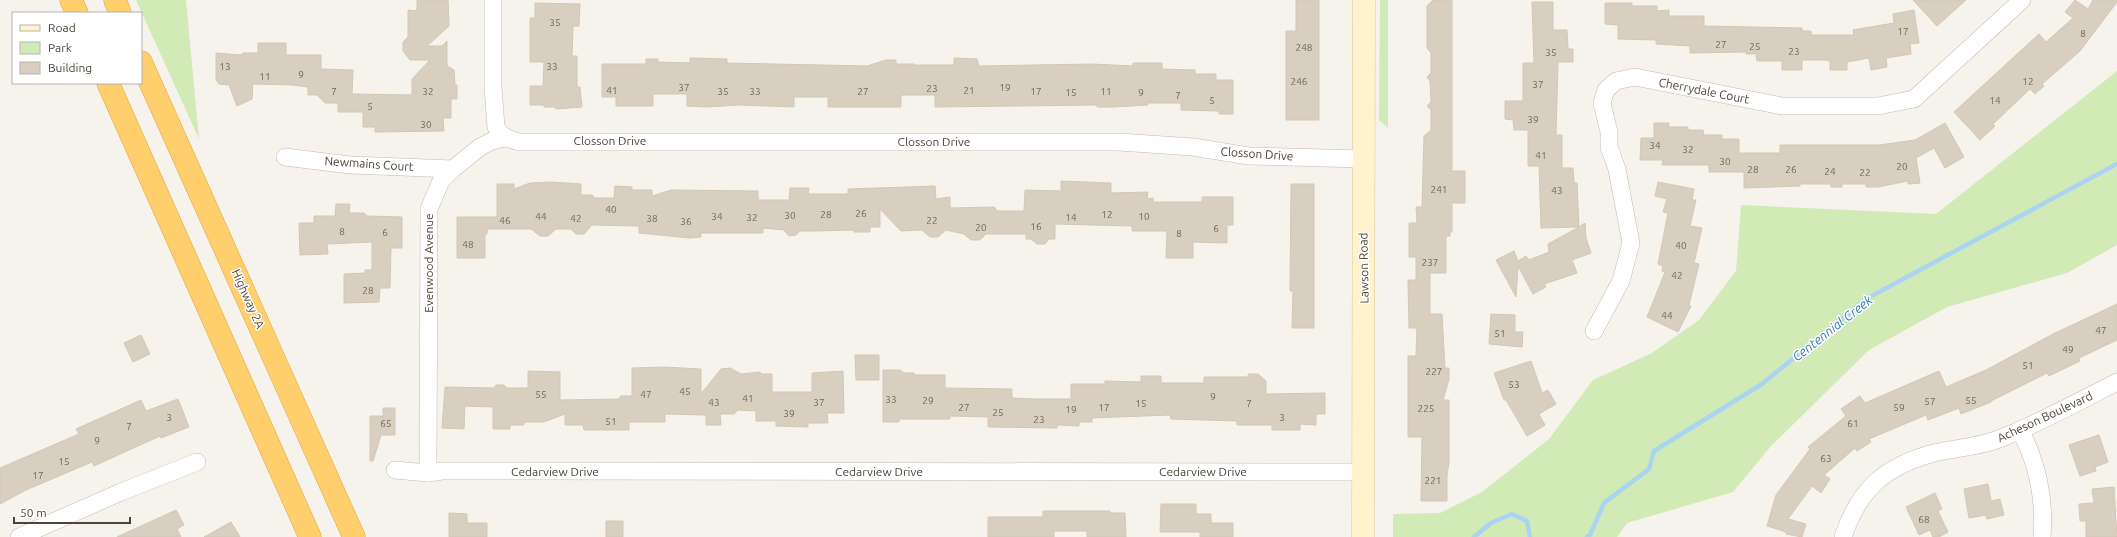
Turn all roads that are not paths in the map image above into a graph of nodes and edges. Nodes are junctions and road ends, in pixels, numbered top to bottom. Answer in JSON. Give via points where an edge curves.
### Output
{"nodes":[{"id":1,"x":71,"y":0,"type":"edge"},
{"id":2,"x":115,"y":0,"type":"edge"},
{"id":3,"x":493,"y":0,"type":"edge"},
{"id":4,"x":1364,"y":0,"type":"edge"},
{"id":5,"x":2022,"y":0,"type":"edge"},
{"id":6,"x":77,"y":12,"type":"edge"},
{"id":7,"x":120,"y":12,"type":"edge"},
{"id":8,"x":142,"y":64,"type":"edge"},
{"id":9,"x":108,"y":84,"type":"edge"},
{"id":10,"x":505,"y":138,"type":"junction"},
{"id":11,"x":285,"y":157,"type":"dead end"},
{"id":12,"x":1362,"y":159,"type":"junction"},
{"id":13,"x":453,"y":169,"type":"junction"},
{"id":14,"x":1594,"y":332,"type":"dead end"},
{"id":15,"x":2117,"y":382,"type":"edge"},
{"id":16,"x":2020,"y":430,"type":"junction"},
{"id":17,"x":197,"y":462,"type":"dead end"},
{"id":18,"x":395,"y":470,"type":"dead end"},
{"id":19,"x":1363,"y":472,"type":"junction"},
{"id":20,"x":428,"y":473,"type":"junction"},
{"id":21,"x":19,"y":537,"type":"edge"},
{"id":22,"x":310,"y":537,"type":"edge"},
{"id":23,"x":354,"y":537,"type":"edge"},
{"id":24,"x":1363,"y":537,"type":"edge"},
{"id":25,"x":1843,"y":537,"type":"edge"},
{"id":26,"x":2042,"y":537,"type":"edge"}],
"edges":[{"from":1,"to":6,"type":"highway"},
{"from":2,"to":7,"type":"highway"},
{"from":3,"to":10,"type":"street","via":[[494,112],[496,127]]},
{"from":4,"to":12,"type":"street","name":"Lawson Road"},
{"from":5,"to":14,"type":"street","name":"Cherrydale Court","via":[[1914,99],[1898,103],[1878,106],[1782,106],[1635,77],[1616,81],[1606,90],[1602,103],[1609,132],[1609,147],[1617,169],[1632,243],[1621,281]]},
{"from":8,"to":23,"type":"highway","name":"Highway 2A"},
{"from":9,"to":22,"type":"highway"},
{"from":10,"to":12,"type":"street","name":"Closson Drive","via":[[518,142],[1119,142],[1193,147],[1249,156]]},
{"from":10,"to":13,"type":"street","name":"Evenwood Avenue","via":[[480,147]]},
{"from":11,"to":13,"type":"street","name":"Newmains Court","via":[[350,165]]},
{"from":12,"to":19,"type":"street","name":"Lawson Road"},
{"from":13,"to":20,"type":"street","name":"Evenwood Avenue","via":[[441,181],[429,209]]},
{"from":15,"to":16,"type":"street","name":"Acheson Boulevard"},
{"from":16,"to":25,"type":"street","name":"Acheson Boulevard","via":[[1998,440],[1972,447],[1934,453],[1890,470],[1876,480],[1861,497]]},
{"from":16,"to":26,"type":"street","via":[[2031,451],[2038,473],[2044,516]]},
{"from":17,"to":21,"type":"street"},
{"from":18,"to":20,"type":"street","name":"Cedarview Drive"},
{"from":19,"to":20,"type":"street","name":"Cedarview Drive"},
{"from":19,"to":24,"type":"street","name":"Lawson Road"}]}
